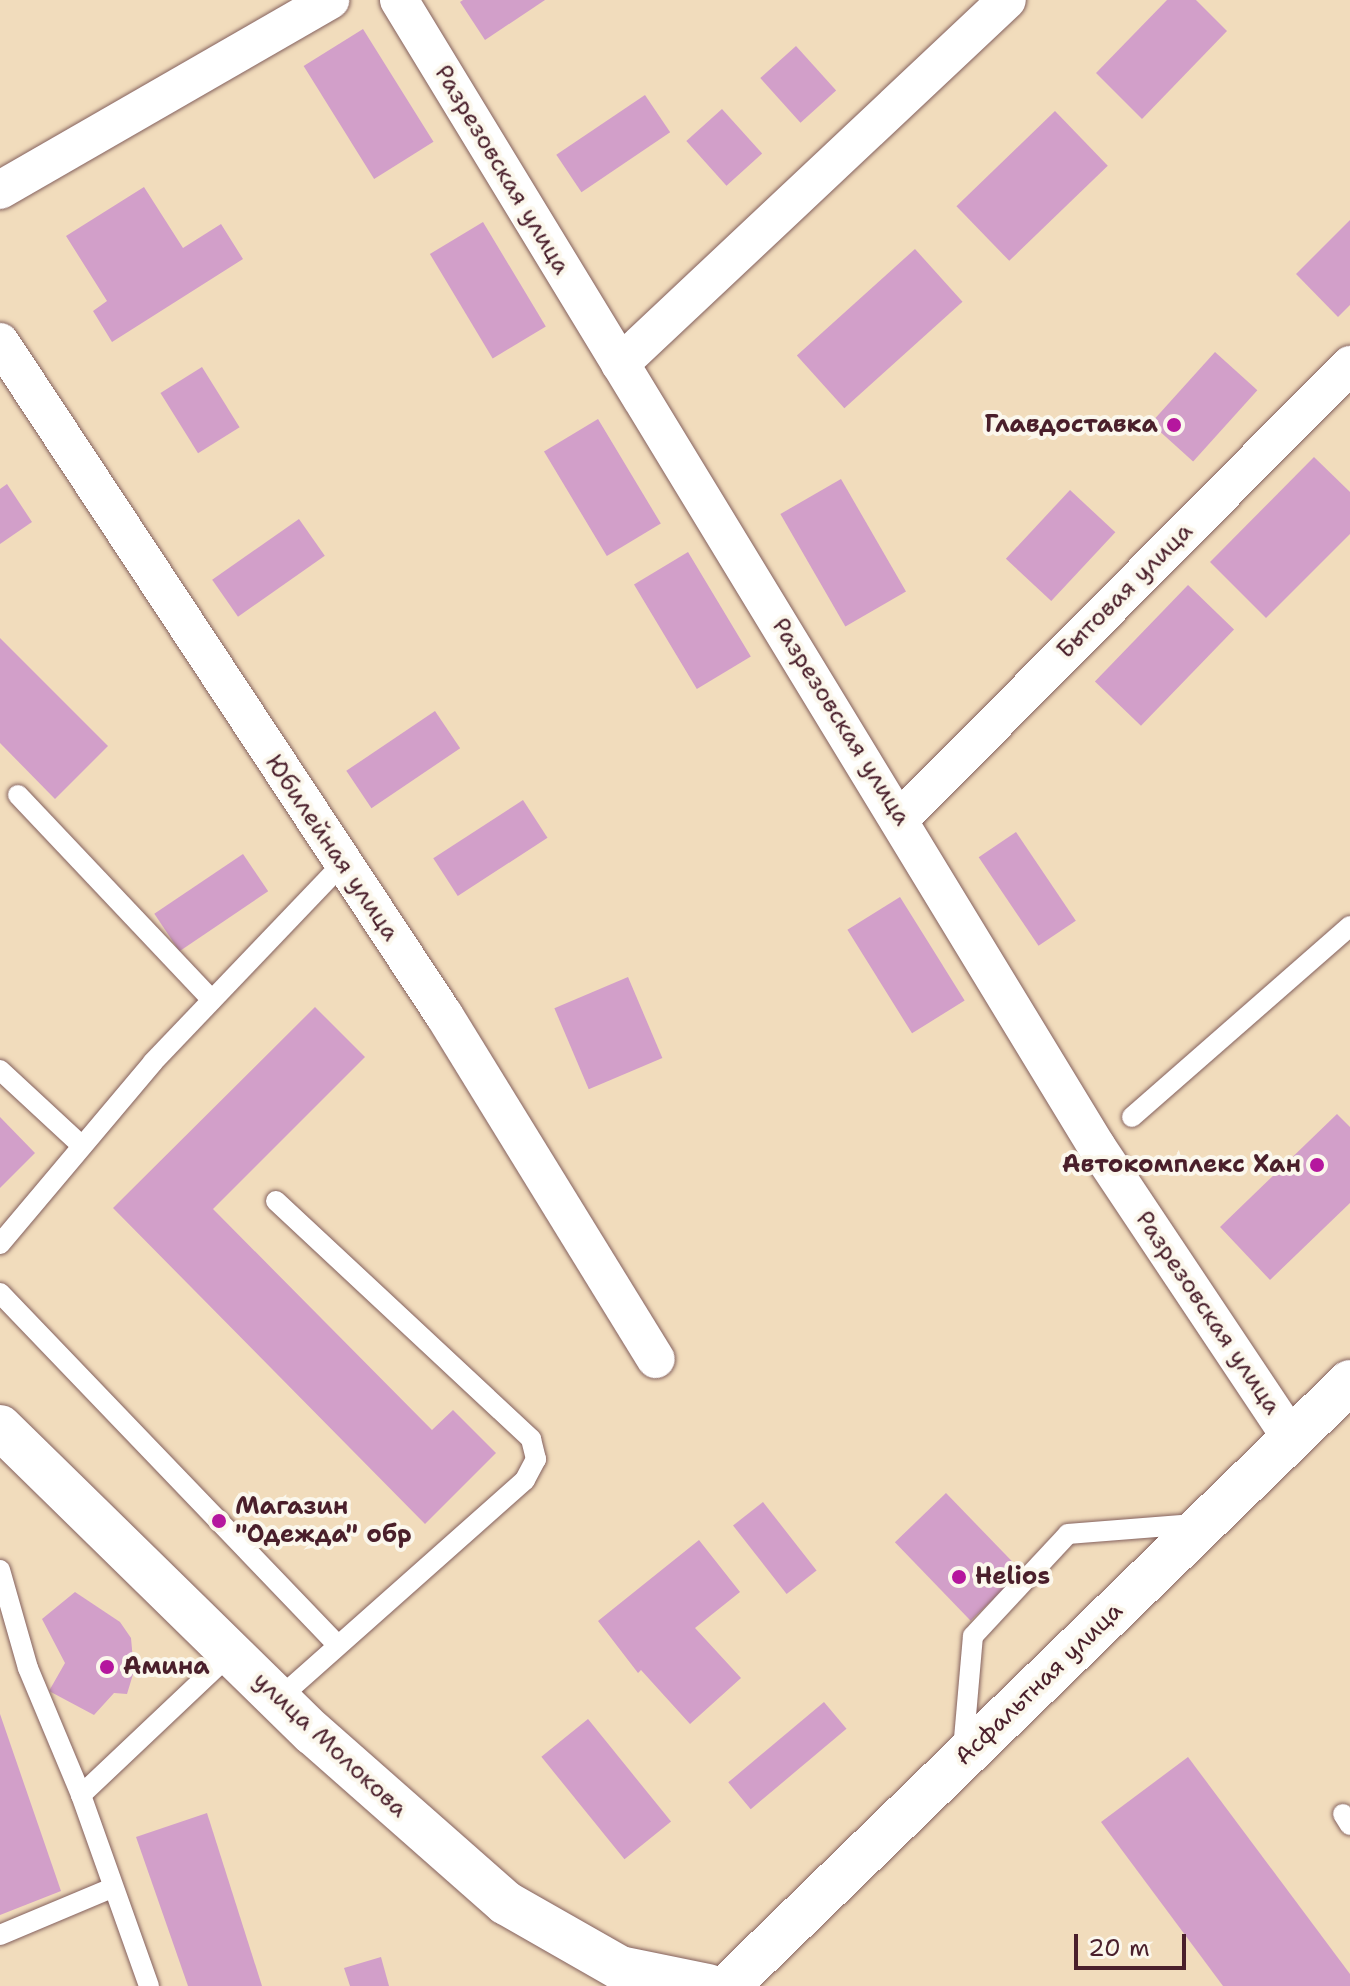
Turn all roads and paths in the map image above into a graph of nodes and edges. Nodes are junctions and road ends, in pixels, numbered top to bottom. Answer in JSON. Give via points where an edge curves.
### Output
{"nodes":[{"id":1,"x":330,"y":0,"type":"edge"},
{"id":2,"x":399,"y":0,"type":"edge"},
{"id":3,"x":1007,"y":0,"type":"edge"},
{"id":4,"x":0,"y":190,"type":"edge"},
{"id":5,"x":0,"y":342,"type":"edge"},
{"id":6,"x":620,"y":364,"type":"junction"},
{"id":7,"x":1350,"y":365,"type":"edge"},
{"id":8,"x":18,"y":795,"type":"dead end"},
{"id":9,"x":901,"y":818,"type":"junction"},
{"id":10,"x":342,"y":864,"type":"junction"},
{"id":11,"x":1350,"y":926,"type":"edge"},
{"id":12,"x":212,"y":1000,"type":"junction"},
{"id":13,"x":0,"y":1070,"type":"edge"},
{"id":14,"x":1132,"y":1117,"type":"dead end"},
{"id":15,"x":81,"y":1145,"type":"junction"},
{"id":16,"x":276,"y":1201,"type":"dead end"},
{"id":17,"x":0,"y":1244,"type":"edge"},
{"id":18,"x":0,"y":1293,"type":"edge"},
{"id":19,"x":656,"y":1359,"type":"dead end"},
{"id":20,"x":1350,"y":1382,"type":"edge"},
{"id":21,"x":0,"y":1427,"type":"edge"},
{"id":22,"x":1291,"y":1438,"type":"junction"},
{"id":23,"x":1202,"y":1524,"type":"junction"},
{"id":24,"x":0,"y":1570,"type":"edge"},
{"id":25,"x":337,"y":1644,"type":"junction"},
{"id":26,"x":231,"y":1653,"type":"junction"},
{"id":27,"x":278,"y":1699,"type":"junction"},
{"id":28,"x":962,"y":1760,"type":"junction"},
{"id":29,"x":81,"y":1795,"type":"junction"},
{"id":30,"x":112,"y":1888,"type":"junction"},
{"id":31,"x":0,"y":1935,"type":"edge"},
{"id":32,"x":149,"y":1986,"type":"edge"},
{"id":33,"x":708,"y":1986,"type":"edge"},
{"id":34,"x":728,"y":1986,"type":"edge"}],
"edges":[{"from":1,"to":4,"type":"street"},
{"from":2,"to":6,"type":"street","name":"Разрезовская улица"},
{"from":3,"to":6,"type":"street"},
{"from":5,"to":10,"type":"street","name":"Юбилейная улица"},
{"from":6,"to":9,"type":"street","name":"Разрезовская улица"},
{"from":7,"to":9,"type":"street","name":"Бытовая улица"},
{"from":8,"to":12,"type":"lane"},
{"from":9,"to":22,"type":"street","name":"Разрезовская улица","via":[[1097,1147]]},
{"from":10,"to":12,"type":"lane"},
{"from":10,"to":19,"type":"street","name":"Юбилейная улица","via":[[444,1015]]},
{"from":11,"to":14,"type":"lane"},
{"from":12,"to":15,"type":"lane"},
{"from":13,"to":15,"type":"lane"},
{"from":15,"to":17,"type":"lane"},
{"from":16,"to":25,"type":"lane","via":[[531,1439],[536,1459],[525,1480]]},
{"from":18,"to":25,"type":"lane"},
{"from":20,"to":22,"type":"street","name":"Асфальтная улица"},
{"from":21,"to":26,"type":"street","name":"улица Молокова"},
{"from":22,"to":23,"type":"street","name":"Асфальтная улица"},
{"from":23,"to":28,"type":"street","name":"Асфальтная улица"},
{"from":23,"to":28,"type":"lane","via":[[1068,1534],[973,1636]]},
{"from":24,"to":29,"type":"lane","via":[[28,1668]]},
{"from":25,"to":27,"type":"lane"},
{"from":26,"to":27,"type":"street","name":"улица Молокова"},
{"from":26,"to":29,"type":"lane"},
{"from":27,"to":33,"type":"street","name":"улица Молокова","via":[[506,1903],[620,1968]]},
{"from":28,"to":34,"type":"street","name":"Асфальтная улица"},
{"from":29,"to":30,"type":"lane"},
{"from":30,"to":31,"type":"lane"},
{"from":30,"to":32,"type":"lane"}]}
